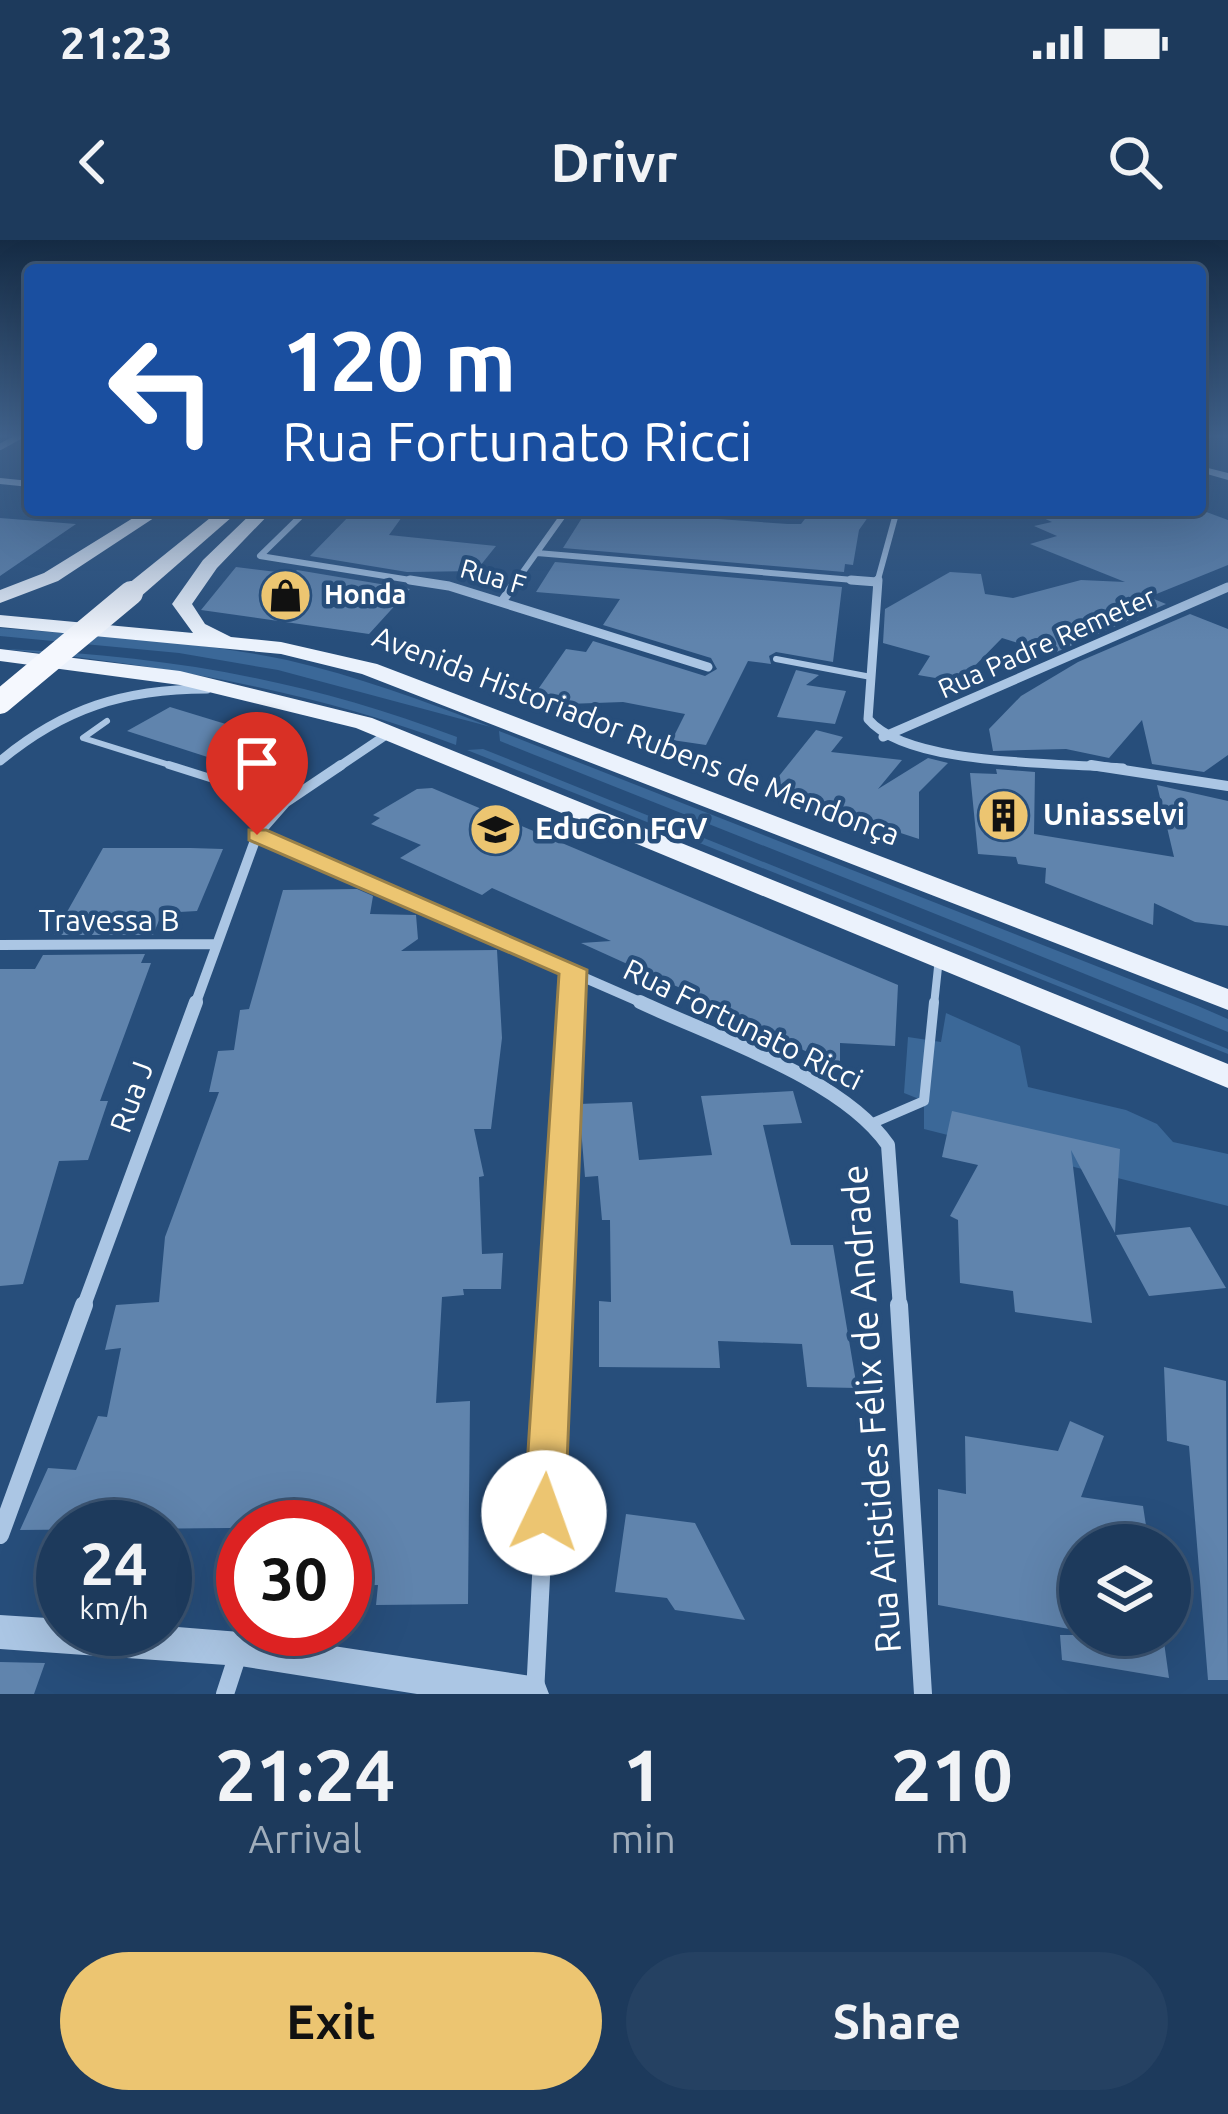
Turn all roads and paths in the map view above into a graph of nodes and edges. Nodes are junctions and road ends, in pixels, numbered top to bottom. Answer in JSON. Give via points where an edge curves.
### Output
{"nodes":[{"id":1,"x":148,"y":516,"type":"edge"},
{"id":2,"x":197,"y":516,"type":"edge"},
{"id":3,"x":225,"y":516,"type":"edge"},
{"id":4,"x":260,"y":516,"type":"edge"},
{"id":5,"x":301,"y":516,"type":"edge"},
{"id":6,"x":564,"y":516,"type":"edge"},
{"id":7,"x":895,"y":516,"type":"edge"},
{"id":8,"x":537,"y":553,"type":"junction"},
{"id":9,"x":877,"y":582,"type":"junction"},
{"id":10,"x":1228,"y":587,"type":"edge"},
{"id":11,"x":0,"y":597,"type":"edge"},
{"id":12,"x":503,"y":600,"type":"junction"},
{"id":13,"x":0,"y":622,"type":"edge"},
{"id":14,"x":239,"y":643,"type":"junction"},
{"id":15,"x":0,"y":656,"type":"edge"},
{"id":16,"x":776,"y":659,"type":"dead end"},
{"id":17,"x":708,"y":667,"type":"dead end"},
{"id":18,"x":0,"y":674,"type":"edge"},
{"id":19,"x":871,"y":677,"type":"junction"},
{"id":20,"x":271,"y":697,"type":"junction"},
{"id":21,"x":0,"y":702,"type":"edge"},
{"id":22,"x":107,"y":721,"type":"dead end"},
{"id":23,"x":389,"y":733,"type":"junction"},
{"id":24,"x":884,"y":737,"type":"junction"},
{"id":25,"x":0,"y":761,"type":"edge"},
{"id":26,"x":1228,"y":786,"type":"edge"},
{"id":27,"x":286,"y":802,"type":"junction"},
{"id":28,"x":257,"y":835,"type":"junction"},
{"id":29,"x":217,"y":944,"type":"junction"},
{"id":30,"x":0,"y":945,"type":"edge"},
{"id":31,"x":939,"y":958,"type":"junction"},
{"id":32,"x":573,"y":970,"type":"junction"},
{"id":33,"x":1228,"y":1000,"type":"edge"},
{"id":34,"x":1228,"y":1077,"type":"edge"},
{"id":35,"x":873,"y":1123,"type":"junction"},
{"id":36,"x":0,"y":1535,"type":"edge"},
{"id":37,"x":0,"y":1632,"type":"edge"},
{"id":38,"x":216,"y":1647,"type":"edge"},
{"id":39,"x":238,"y":1656,"type":"edge"},
{"id":40,"x":286,"y":1656,"type":"edge"},
{"id":41,"x":225,"y":1694,"type":"edge"},
{"id":42,"x":533,"y":1694,"type":"edge"},
{"id":43,"x":923,"y":1694,"type":"edge"}],
"edges":[{"from":1,"to":11,"type":"main road","via":[[51,577]]},
{"from":2,"to":18,"type":"highway"},
{"from":3,"to":21,"type":"highway","bridge":true},
{"from":4,"to":14,"type":"main road","via":[[182,604],[198,628]]},
{"from":5,"to":12,"type":"street","name":"Rua F","via":[[260,556]]},
{"from":6,"to":8,"type":"street"},
{"from":7,"to":9,"type":"street"},
{"from":8,"to":9,"type":"street"},
{"from":8,"to":12,"type":"street"},
{"from":9,"to":19,"type":"street"},
{"from":10,"to":24,"type":"street","name":"Rua Padre Remeter"},
{"from":12,"to":17,"type":"street","name":"Rua F"},
{"from":13,"to":14,"type":"main road","name":"Avenida Historiador Rubens de Mendonça"},
{"from":14,"to":33,"type":"main road","name":"Avenida Historiador Rubens de Mendonça","via":[[322,655],[472,705]]},
{"from":15,"to":20,"type":"main road"},
{"from":16,"to":19,"type":"lane"},
{"from":19,"to":24,"type":"street","via":[[868,719]]},
{"from":20,"to":23,"type":"main road"},
{"from":20,"to":25,"type":"street","via":[[181,688],[91,702],[43,724]]},
{"from":22,"to":27,"type":"lane","via":[[83,738]]},
{"from":23,"to":27,"type":"street","name":"Rua J"},
{"from":23,"to":31,"type":"main road"},
{"from":24,"to":26,"type":"street","via":[[918,749]]},
{"from":27,"to":28,"type":"street","name":"Rua J"},
{"from":28,"to":29,"type":"street","name":"Rua J"},
{"from":28,"to":32,"type":"street","name":"Rua Fortunato Ricci"},
{"from":29,"to":30,"type":"street","name":"Travessa B"},
{"from":29,"to":36,"type":"street","name":"Rua J"},
{"from":31,"to":34,"type":"main road"},
{"from":31,"to":35,"type":"lane","via":[[924,1101]]},
{"from":32,"to":35,"type":"street","name":"Rua Fortunato Ricci","via":[[832,1094]]},
{"from":32,"to":42,"type":"street"},
{"from":35,"to":43,"type":"street","name":"Rua Aristides Félix de Andrade","via":[[888,1145],[892,1182]]},
{"from":37,"to":38,"type":"street"},
{"from":39,"to":41,"type":"street"},
{"from":40,"to":42,"type":"street"}]}
